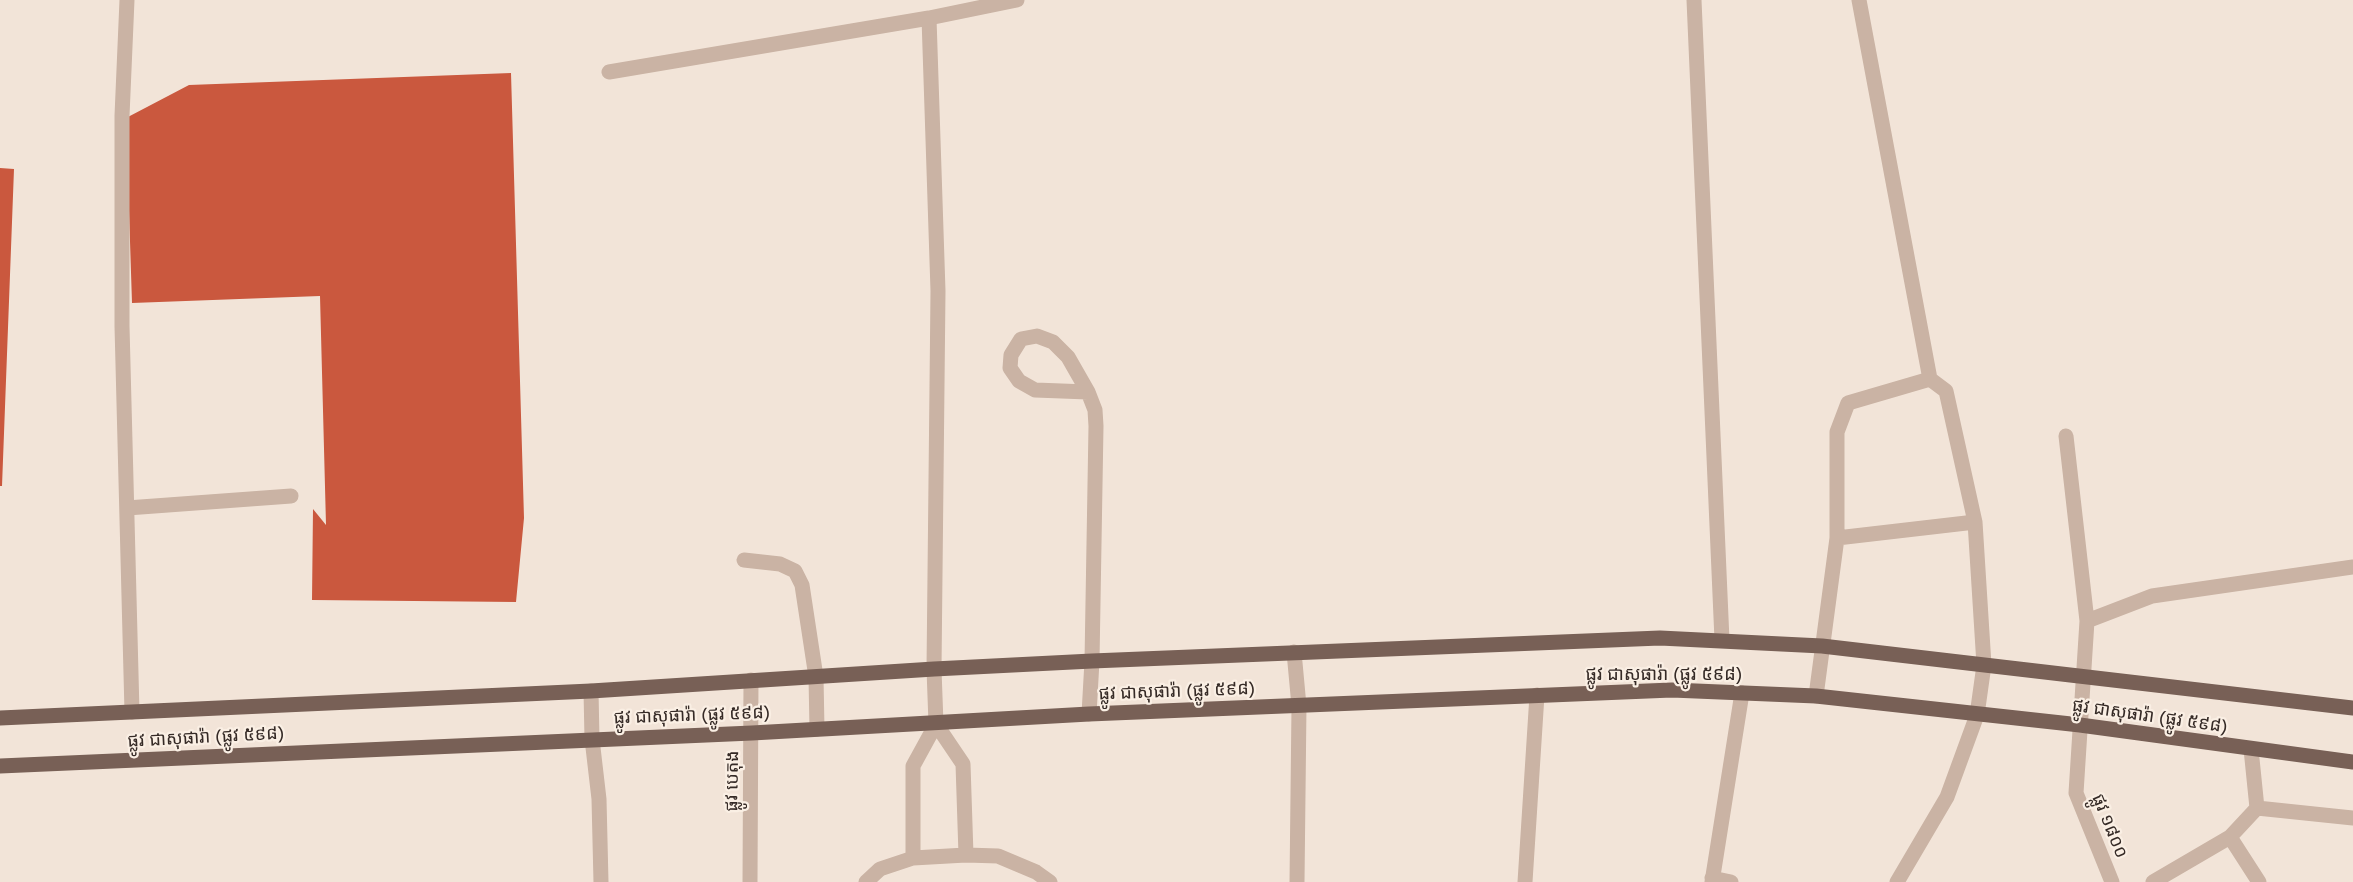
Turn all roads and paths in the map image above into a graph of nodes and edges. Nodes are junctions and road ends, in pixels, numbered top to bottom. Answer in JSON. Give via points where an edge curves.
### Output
{"nodes":[{"id":1,"x":127,"y":0,"type":"edge"},
{"id":2,"x":1017,"y":0,"type":"edge"},
{"id":3,"x":1694,"y":0,"type":"edge"},
{"id":4,"x":1859,"y":0,"type":"edge"},
{"id":5,"x":929,"y":18,"type":"junction"},
{"id":6,"x":609,"y":72,"type":"dead end"},
{"id":7,"x":1930,"y":379,"type":"junction"},
{"id":8,"x":1088,"y":392,"type":"junction"},
{"id":9,"x":2066,"y":435,"type":"dead end"},
{"id":10,"x":291,"y":496,"type":"dead end"},
{"id":11,"x":127,"y":508,"type":"junction"},
{"id":12,"x":1975,"y":522,"type":"junction"},
{"id":13,"x":1837,"y":538,"type":"junction"},
{"id":14,"x":744,"y":560,"type":"dead end"},
{"id":15,"x":2353,"y":567,"type":"edge"},
{"id":16,"x":2087,"y":621,"type":"junction"},
{"id":17,"x":1722,"y":640,"type":"junction"},
{"id":18,"x":1822,"y":646,"type":"junction"},
{"id":19,"x":1294,"y":652,"type":"junction"},
{"id":20,"x":1092,"y":661,"type":"junction"},
{"id":21,"x":1984,"y":665,"type":"junction"},
{"id":22,"x":934,"y":669,"type":"junction"},
{"id":23,"x":2082,"y":675,"type":"junction"},
{"id":24,"x":816,"y":676,"type":"junction"},
{"id":25,"x":751,"y":680,"type":"junction"},
{"id":26,"x":591,"y":691,"type":"junction"},
{"id":27,"x":1742,"y":693,"type":"junction"},
{"id":28,"x":1537,"y":695,"type":"junction"},
{"id":29,"x":1816,"y":696,"type":"junction"},
{"id":30,"x":1299,"y":706,"type":"junction"},
{"id":31,"x":2353,"y":708,"type":"edge"},
{"id":32,"x":132,"y":712,"type":"junction"},
{"id":33,"x":1089,"y":714,"type":"junction"},
{"id":34,"x":1977,"y":715,"type":"junction"},
{"id":35,"x":0,"y":717,"type":"edge"},
{"id":36,"x":936,"y":724,"type":"junction"},
{"id":37,"x":2080,"y":725,"type":"junction"},
{"id":38,"x":817,"y":729,"type":"junction"},
{"id":39,"x":752,"y":733,"type":"junction"},
{"id":40,"x":592,"y":739,"type":"junction"},
{"id":41,"x":2251,"y":749,"type":"junction"},
{"id":42,"x":2353,"y":762,"type":"edge"},
{"id":43,"x":0,"y":766,"type":"edge"},
{"id":44,"x":2257,"y":808,"type":"junction"},
{"id":45,"x":2353,"y":818,"type":"edge"},
{"id":46,"x":2230,"y":837,"type":"junction"},
{"id":47,"x":966,"y":855,"type":"junction"},
{"id":48,"x":913,"y":858,"type":"junction"},
{"id":49,"x":1712,"y":880,"type":"edge"},
{"id":50,"x":601,"y":882,"type":"edge"},
{"id":51,"x":750,"y":882,"type":"edge"},
{"id":52,"x":866,"y":882,"type":"edge"},
{"id":53,"x":1050,"y":882,"type":"edge"},
{"id":54,"x":1297,"y":882,"type":"edge"},
{"id":55,"x":1525,"y":882,"type":"edge"},
{"id":56,"x":1731,"y":882,"type":"edge"},
{"id":57,"x":1897,"y":882,"type":"edge"},
{"id":58,"x":2112,"y":882,"type":"edge"},
{"id":59,"x":2153,"y":882,"type":"edge"},
{"id":60,"x":2259,"y":882,"type":"edge"}],
"edges":[{"from":1,"to":11,"type":"street","via":[[122,116]]},
{"from":2,"to":5,"type":"street"},
{"from":3,"to":17,"type":"street"},
{"from":4,"to":7,"type":"street"},
{"from":5,"to":6,"type":"street"},
{"from":5,"to":22,"type":"street","via":[[938,291]]},
{"from":7,"to":12,"type":"street","via":[[1946,391]]},
{"from":7,"to":13,"type":"street","via":[[1848,403],[1837,432]]},
{"from":8,"to":8,"type":"street","via":[[1035,390],[1019,381],[1010,368],[1011,355],[1020,339],[1037,336],[1053,342],[1068,357]]},
{"from":8,"to":20,"type":"street","via":[[1096,426]]},
{"from":9,"to":16,"type":"street","name":"ផ្លូវ ១៨០០"},
{"from":10,"to":11,"type":"street"},
{"from":11,"to":32,"type":"street"},
{"from":12,"to":13,"type":"street"},
{"from":12,"to":21,"type":"street"},
{"from":13,"to":18,"type":"street"},
{"from":14,"to":24,"type":"street","via":[[780,564],[795,571],[802,585]]},
{"from":15,"to":16,"type":"street","via":[[2152,596]]},
{"from":16,"to":23,"type":"street","name":"ផ្លូវ ១៨០០"},
{"from":17,"to":18,"type":"main road","name":"ផ្លូវ ជាសុផារ៉ា (ផ្លូវ ៥៩៨)"},
{"from":17,"to":19,"type":"main road","name":"ផ្លូវ ជាសុផារ៉ា (ផ្លូវ ៥៩៨)","via":[[1648,639]]},
{"from":18,"to":21,"type":"main road","name":"ផ្លូវ ជាសុផារ៉ា (ផ្លូវ ៥៩៨)"},
{"from":18,"to":29,"type":"street"},
{"from":19,"to":20,"type":"main road","name":"ផ្លូវ ជាសុផារ៉ា (ផ្លូវ ៥៩៨)"},
{"from":19,"to":30,"type":"street"},
{"from":20,"to":22,"type":"main road","name":"ផ្លូវ ជាសុផារ៉ា (ផ្លូវ ៥៩៨)"},
{"from":20,"to":33,"type":"street"},
{"from":21,"to":23,"type":"main road","name":"ផ្លូវ ជាសុផារ៉ា (ផ្លូវ ៥៩៨)"},
{"from":21,"to":34,"type":"street"},
{"from":22,"to":24,"type":"main road","name":"ផ្លូវ ជាសុផារ៉ា (ផ្លូវ ៥៩៨)"},
{"from":22,"to":36,"type":"street"},
{"from":23,"to":31,"type":"main road","name":"ផ្លូវ ជាសុផារ៉ា (ផ្លូវ ៥៩៨)"},
{"from":23,"to":37,"type":"street","name":"ផ្លូវ ១៨០០"},
{"from":24,"to":25,"type":"main road","name":"ផ្លូវ ជាសុផារ៉ា (ផ្លូវ ៥៩៨)"},
{"from":24,"to":38,"type":"street"},
{"from":25,"to":26,"type":"main road","name":"ផ្លូវ ជាសុផារ៉ា (ផ្លូវ ៥៩៨)"},
{"from":25,"to":39,"type":"street","name":"ផ្លូវ បេតុង"},
{"from":26,"to":32,"type":"main road","name":"ផ្លូវ ជាសុផារ៉ា (ផ្លូវ ៥៩៨)"},
{"from":26,"to":40,"type":"street"},
{"from":27,"to":28,"type":"main road","name":"ផ្លូវ ជាសុផារ៉ា (ផ្លូវ ៥៩៨)","via":[[1672,690]]},
{"from":27,"to":29,"type":"main road","name":"ផ្លូវ ជាសុផារ៉ា (ផ្លូវ ៥៩៨)"},
{"from":27,"to":49,"type":"street"},
{"from":28,"to":30,"type":"main road","name":"ផ្លូវ ជាសុផារ៉ា (ផ្លូវ ៥៩៨)"},
{"from":28,"to":55,"type":"street"},
{"from":29,"to":34,"type":"main road","name":"ផ្លូវ ជាសុផារ៉ា (ផ្លូវ ៥៩៨)"},
{"from":30,"to":33,"type":"main road","name":"ផ្លូវ ជាសុផារ៉ា (ផ្លូវ ៥៩៨)"},
{"from":30,"to":54,"type":"street"},
{"from":32,"to":35,"type":"main road","name":"ផ្លូវ ជាសុផារ៉ា (ផ្លូវ ៥៩៨)"},
{"from":33,"to":36,"type":"main road","name":"ផ្លូវ ជាសុផារ៉ា (ផ្លូវ ៥៩៨)"},
{"from":34,"to":37,"type":"main road","name":"ផ្លូវ ជាសុផារ៉ា (ផ្លូវ ៥៩៨)"},
{"from":34,"to":57,"type":"street","via":[[1947,797]]},
{"from":36,"to":38,"type":"main road","name":"ផ្លូវ ជាសុផារ៉ា (ផ្លូវ ៥៩៨)"},
{"from":36,"to":47,"type":"street","via":[[963,764]]},
{"from":36,"to":48,"type":"street","via":[[913,766]]},
{"from":37,"to":41,"type":"main road","name":"ផ្លូវ ជាសុផារ៉ា (ផ្លូវ ៥៩៨)"},
{"from":37,"to":58,"type":"street","name":"ផ្លូវ ១៨០០","via":[[2076,793]]},
{"from":38,"to":39,"type":"main road","name":"ផ្លូវ ជាសុផារ៉ា (ផ្លូវ ៥៩៨)"},
{"from":39,"to":40,"type":"main road","name":"ផ្លូវ ជាសុផារ៉ា (ផ្លូវ ៥៩៨)"},
{"from":39,"to":51,"type":"street","name":"ផ្លូវ បេតុង"},
{"from":40,"to":43,"type":"main road","name":"ផ្លូវ ជាសុផារ៉ា (ផ្លូវ ៥៩៨)"},
{"from":40,"to":50,"type":"street","via":[[599,799]]},
{"from":41,"to":42,"type":"main road","name":"ផ្លូវ ជាសុផារ៉ា (ផ្លូវ ៥៩៨)"},
{"from":41,"to":44,"type":"street"},
{"from":44,"to":45,"type":"street"},
{"from":44,"to":46,"type":"street"},
{"from":46,"to":59,"type":"street"},
{"from":46,"to":60,"type":"street"},
{"from":47,"to":48,"type":"street"},
{"from":47,"to":53,"type":"street","via":[[998,856]]},
{"from":48,"to":52,"type":"street","via":[[880,869]]},
{"from":49,"to":56,"type":"street"}]}
